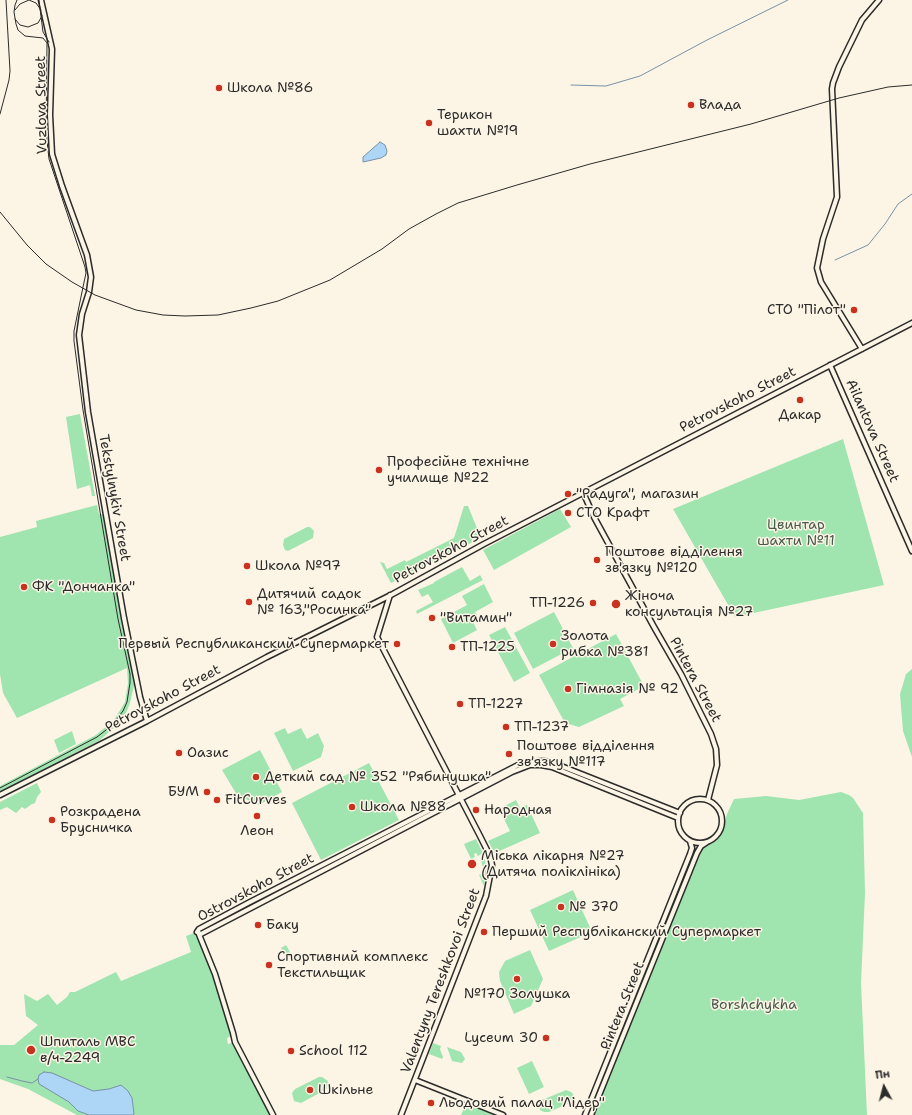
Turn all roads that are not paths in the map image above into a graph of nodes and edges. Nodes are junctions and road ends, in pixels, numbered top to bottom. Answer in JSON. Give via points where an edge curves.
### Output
{"nodes":[{"id":1,"x":41,"y":0,"type":"edge"},
{"id":2,"x":878,"y":1,"type":"edge"},
{"id":3,"x":91,"y":277,"type":"joint"},
{"id":4,"x":912,"y":323,"type":"edge"},
{"id":5,"x":862,"y":349,"type":"junction"},
{"id":6,"x":830,"y":365,"type":"junction"},
{"id":7,"x":583,"y":492,"type":"junction"},
{"id":8,"x":912,"y":551,"type":"edge"},
{"id":9,"x":391,"y":595,"type":"junction"},
{"id":10,"x":146,"y":721,"type":"junction"},
{"id":11,"x":0,"y":795,"type":"edge"},
{"id":12,"x":460,"y":797,"type":"junction"},
{"id":13,"x":708,"y":800,"type":"junction"},
{"id":14,"x":679,"y":815,"type":"junction"},
{"id":15,"x":690,"y":841,"type":"junction"},
{"id":16,"x":707,"y":842,"type":"junction"},
{"id":17,"x":415,"y":1080,"type":"junction"},
{"id":18,"x":273,"y":1115,"type":"edge"},
{"id":19,"x":401,"y":1115,"type":"edge"},
{"id":20,"x":503,"y":1115,"type":"edge"},
{"id":21,"x":585,"y":1115,"type":"edge"},
{"id":22,"x":591,"y":1115,"type":"edge"}],
"edges":[{"from":1,"to":3,"type":"street","name":"Vuzlova Street","via":[[52,49],[52,154],[87,255]]},
{"from":2,"to":5,"type":"street","via":[[862,20],[833,83],[837,197],[823,239],[817,268],[820,282]]},
{"from":3,"to":10,"type":"street","name":"Tekstylnykiv Street","via":[[79,328],[84,383],[124,618]]},
{"from":4,"to":5,"type":"street","name":"Petrovskoho Street"},
{"from":5,"to":6,"type":"street","name":"Petrovskoho Street"},
{"from":6,"to":7,"type":"street","name":"Petrovskoho Street"},
{"from":6,"to":8,"type":"street","name":"Ailantova Street"},
{"from":7,"to":9,"type":"street","name":"Petrovskoho Street"},
{"from":7,"to":13,"type":"street","name":"Pintera Street","via":[[711,734],[716,749],[717,765]]},
{"from":9,"to":10,"type":"street","name":"Petrovskoho Street"},
{"from":9,"to":12,"type":"street","name":"Valentyny Tereshkovoi Street","via":[[378,637]]},
{"from":10,"to":11,"type":"street","name":"Petrovskoho Street"},
{"from":12,"to":14,"type":"street","name":"Ostrovskoho Street","via":[[512,772],[530,766],[545,765],[575,774]]},
{"from":12,"to":17,"type":"street","name":"Valentyny Tereshkovoi Street","via":[[490,856],[492,865],[489,885]]},
{"from":12,"to":18,"type":"street","name":"Ostrovskoho Street","via":[[201,934],[198,932],[215,974],[235,1042]]},
{"from":13,"to":14,"type":"street","via":[[698,798],[690,801],[684,805]]},
{"from":13,"to":16,"type":"street","via":[[718,807],[723,821],[719,834]]},
{"from":14,"to":15,"type":"street","via":[[681,832]]},
{"from":15,"to":16,"type":"street"},
{"from":15,"to":21,"type":"street","name":"Pintera Street","via":[[690,854]]},
{"from":16,"to":22,"type":"street","name":"Pintera Street","via":[[697,853]]},
{"from":17,"to":19,"type":"street","name":"Valentyny Tereshkovoi Street"},
{"from":17,"to":20,"type":"street"}]}
